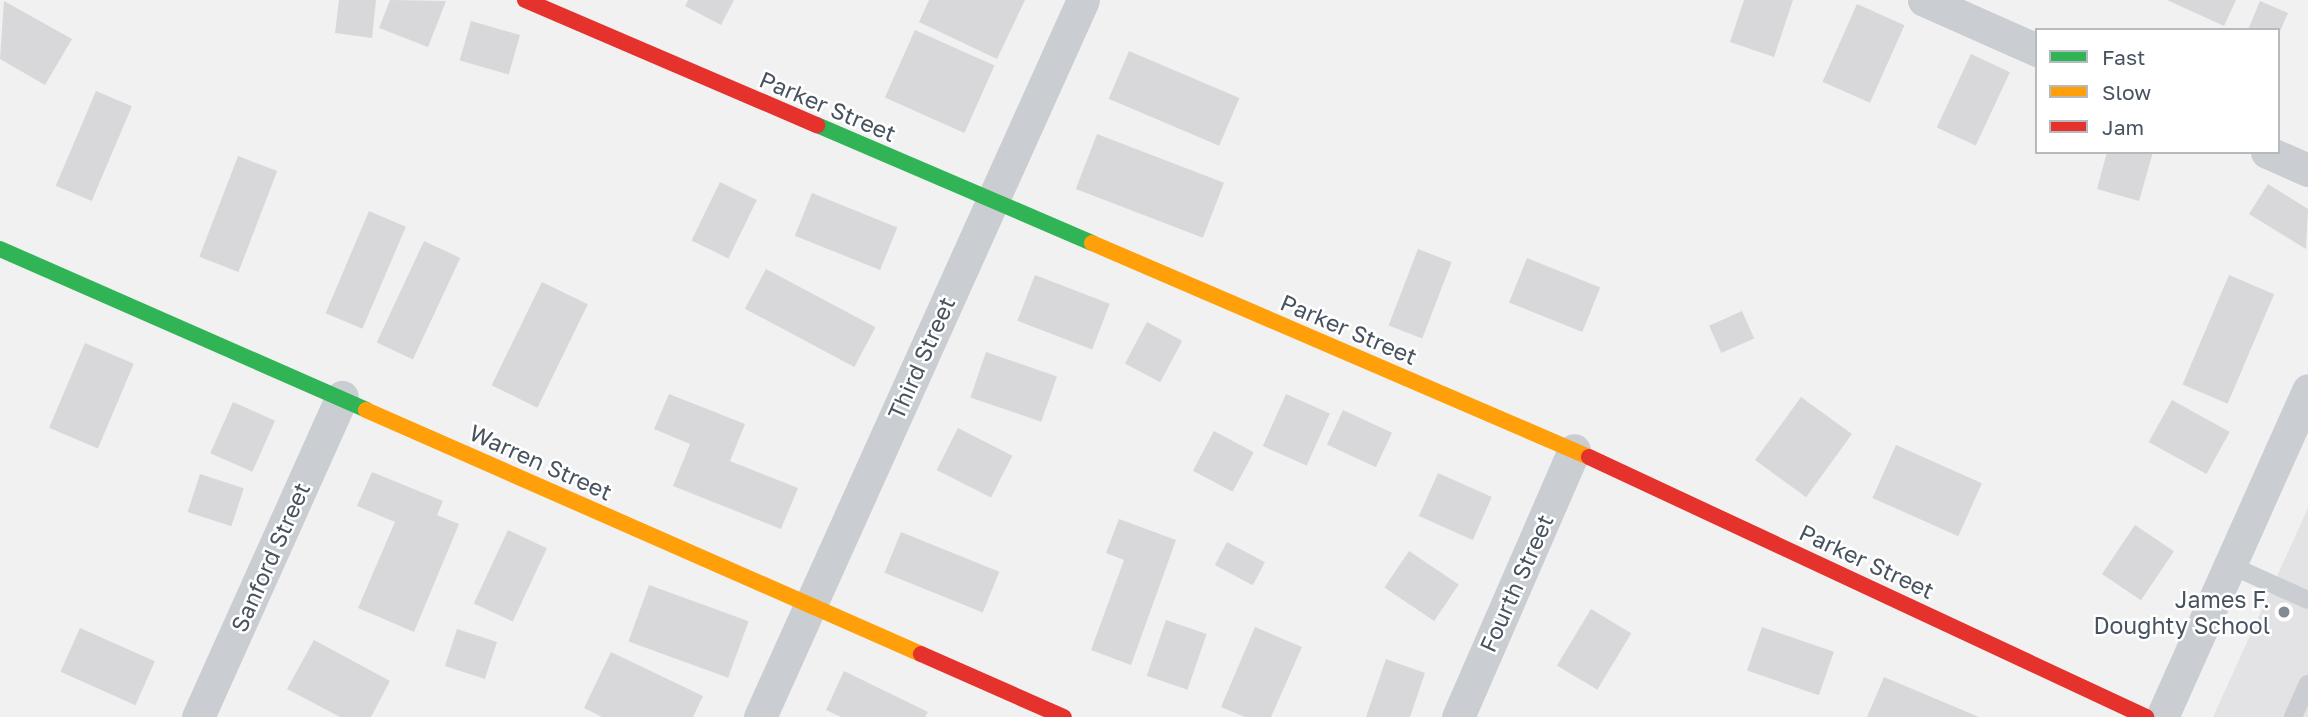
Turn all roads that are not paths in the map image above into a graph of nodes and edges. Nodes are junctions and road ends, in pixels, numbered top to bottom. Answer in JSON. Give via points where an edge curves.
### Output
{"nodes":[{"id":1,"x":525,"y":0,"type":"edge"},
{"id":2,"x":1083,"y":0,"type":"edge"},
{"id":3,"x":1924,"y":0,"type":"edge"},
{"id":4,"x":2035,"y":49,"type":"edge"},
{"id":5,"x":2272,"y":154,"type":"edge"},
{"id":6,"x":2308,"y":170,"type":"edge"},
{"id":7,"x":991,"y":201,"type":"junction"},
{"id":8,"x":0,"y":249,"type":"edge"},
{"id":9,"x":2308,"y":390,"type":"edge"},
{"id":10,"x":342,"y":397,"type":"junction"},
{"id":11,"x":1574,"y":450,"type":"junction"},
{"id":12,"x":2230,"y":565,"type":"junction"},
{"id":13,"x":2308,"y":600,"type":"edge"},
{"id":14,"x":810,"y":606,"type":"junction"},
{"id":15,"x":2308,"y":684,"type":"edge"},
{"id":16,"x":198,"y":717,"type":"edge"},
{"id":17,"x":760,"y":717,"type":"edge"},
{"id":18,"x":1064,"y":717,"type":"edge"},
{"id":19,"x":1458,"y":717,"type":"edge"},
{"id":20,"x":2146,"y":717,"type":"edge"},
{"id":21,"x":2162,"y":717,"type":"edge"},
{"id":22,"x":2293,"y":717,"type":"edge"}],
"edges":[{"from":1,"to":7,"type":"street","name":"Parker Street"},
{"from":2,"to":7,"type":"street","name":"Third Street"},
{"from":3,"to":4,"type":"street"},
{"from":5,"to":6,"type":"street"},
{"from":7,"to":11,"type":"street","name":"Parker Street"},
{"from":7,"to":14,"type":"street","name":"Third Street"},
{"from":8,"to":10,"type":"street","name":"Warren Street"},
{"from":9,"to":12,"type":"street"},
{"from":10,"to":14,"type":"street","name":"Warren Street"},
{"from":10,"to":16,"type":"street","name":"Sanford Street"},
{"from":11,"to":19,"type":"street","name":"Fourth Street"},
{"from":11,"to":20,"type":"street","name":"Parker Street"},
{"from":12,"to":13,"type":"lane"},
{"from":12,"to":21,"type":"street"},
{"from":14,"to":17,"type":"street","name":"Third Street"},
{"from":14,"to":18,"type":"street","name":"Warren Street"},
{"from":15,"to":22,"type":"lane"}]}
